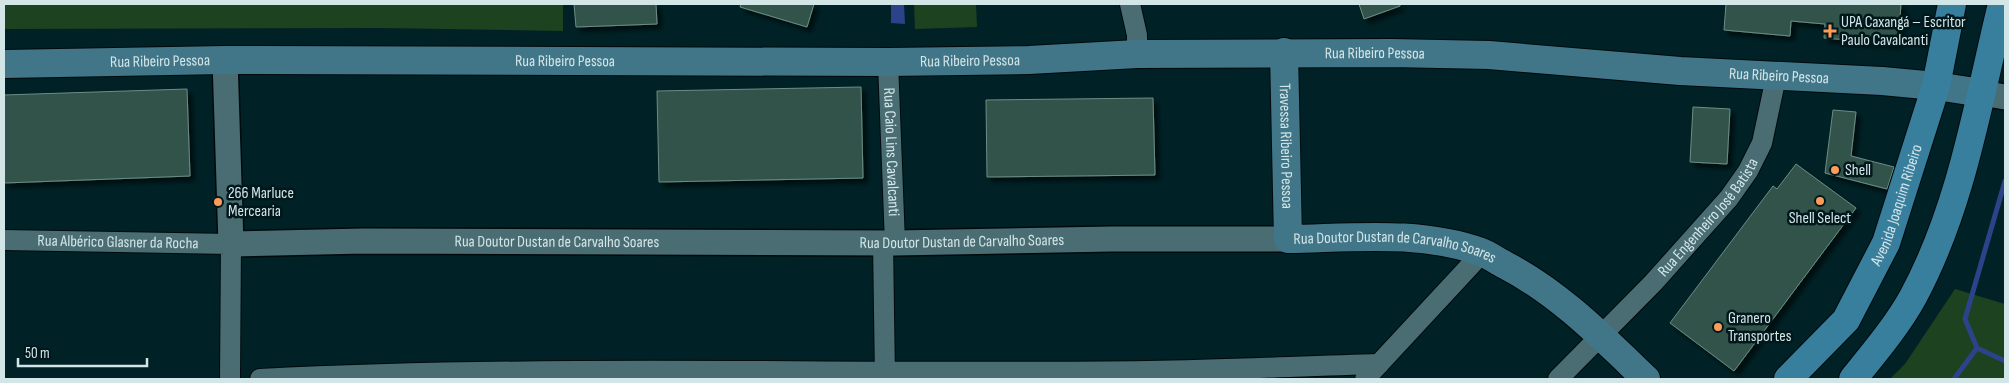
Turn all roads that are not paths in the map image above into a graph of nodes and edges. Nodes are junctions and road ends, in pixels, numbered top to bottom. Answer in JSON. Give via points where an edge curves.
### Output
{"nodes":[{"id":1,"x":1130,"y":4,"type":"edge"},
{"id":2,"x":1146,"y":4,"type":"edge"},
{"id":3,"x":1952,"y":4,"type":"edge"},
{"id":4,"x":2002,"y":4,"type":"edge"},
{"id":5,"x":1137,"y":44,"type":"junction"},
{"id":6,"x":1284,"y":52,"type":"junction"},
{"id":7,"x":225,"y":60,"type":"junction"},
{"id":8,"x":888,"y":62,"type":"junction"},
{"id":9,"x":4,"y":64,"type":"edge"},
{"id":10,"x":1776,"y":77,"type":"junction"},
{"id":11,"x":1936,"y":86,"type":"junction"},
{"id":12,"x":1993,"y":95,"type":"edge"},
{"id":13,"x":1288,"y":239,"type":"junction"},
{"id":14,"x":4,"y":240,"type":"edge"},
{"id":15,"x":889,"y":242,"type":"junction"},
{"id":16,"x":231,"y":244,"type":"junction"},
{"id":17,"x":1482,"y":252,"type":"junction"},
{"id":18,"x":1600,"y":335,"type":"junction"},
{"id":19,"x":1380,"y":364,"type":"junction"},
{"id":20,"x":885,"y":375,"type":"edge"},
{"id":21,"x":230,"y":379,"type":"edge"},
{"id":22,"x":260,"y":379,"type":"edge"},
{"id":23,"x":1365,"y":379,"type":"edge"},
{"id":24,"x":1558,"y":379,"type":"edge"},
{"id":25,"x":1646,"y":379,"type":"edge"},
{"id":26,"x":1788,"y":379,"type":"edge"},
{"id":27,"x":1853,"y":379,"type":"edge"}],
"edges":[{"from":1,"to":5,"type":"street"},
{"from":2,"to":5,"type":"street"},
{"from":3,"to":11,"type":"main road","name":"Avenida Joaquim Ribeiro"},
{"from":4,"to":12,"type":"main road"},
{"from":5,"to":6,"type":"main road","name":"Rua Ribeiro Pessoa"},
{"from":5,"to":8,"type":"main road","name":"Rua Ribeiro Pessoa","via":[[1029,60]]},
{"from":6,"to":10,"type":"main road","name":"Rua Ribeiro Pessoa","via":[[1489,55]]},
{"from":6,"to":13,"type":"main road","name":"Travessa Ribeiro Pessoa"},
{"from":7,"to":8,"type":"main road","name":"Rua Ribeiro Pessoa"},
{"from":7,"to":9,"type":"main road","name":"Rua Ribeiro Pessoa"},
{"from":7,"to":16,"type":"street"},
{"from":8,"to":15,"type":"street","name":"Rua Caio Lins Cavalcanti"},
{"from":10,"to":11,"type":"main road","name":"Rua Ribeiro Pessoa"},
{"from":10,"to":18,"type":"street","name":"Rua Engenheiro José Batista","via":[[1762,143],[1748,171],[1729,198],[1653,283]]},
{"from":11,"to":12,"type":"main road","name":"Rua Ribeiro Pessoa"},
{"from":11,"to":26,"type":"main road","name":"Avenida Joaquim Ribeiro","via":[[1886,243],[1846,320]]},
{"from":12,"to":27,"type":"main road","via":[[1961,172],[1933,255],[1905,309]]},
{"from":13,"to":15,"type":"street","name":"Rua Doutor Dustan de Carvalho Soares"},
{"from":13,"to":17,"type":"main road","name":"Rua Doutor Dustan de Carvalho Soares","via":[[1407,238]]},
{"from":14,"to":16,"type":"street","name":"Rua Albérico Glasner da Rocha"},
{"from":15,"to":16,"type":"street","name":"Rua Doutor Dustan de Carvalho Soares","via":[[513,240]]},
{"from":15,"to":20,"type":"street","name":"Rua Caio Lins Cavalcanti"},
{"from":16,"to":21,"type":"street"},
{"from":17,"to":18,"type":"main road","name":"Rua Doutor Dustan de Carvalho Soares","via":[[1554,296]]},
{"from":17,"to":19,"type":"street"},
{"from":18,"to":24,"type":"street","name":"Rua Engenheiro José Batista"},
{"from":18,"to":25,"type":"main road","name":"Rua Doutor Dustan de Carvalho Soares"},
{"from":19,"to":20,"type":"street"},
{"from":19,"to":23,"type":"street"},
{"from":20,"to":22,"type":"street","via":[[508,372]]}]}
